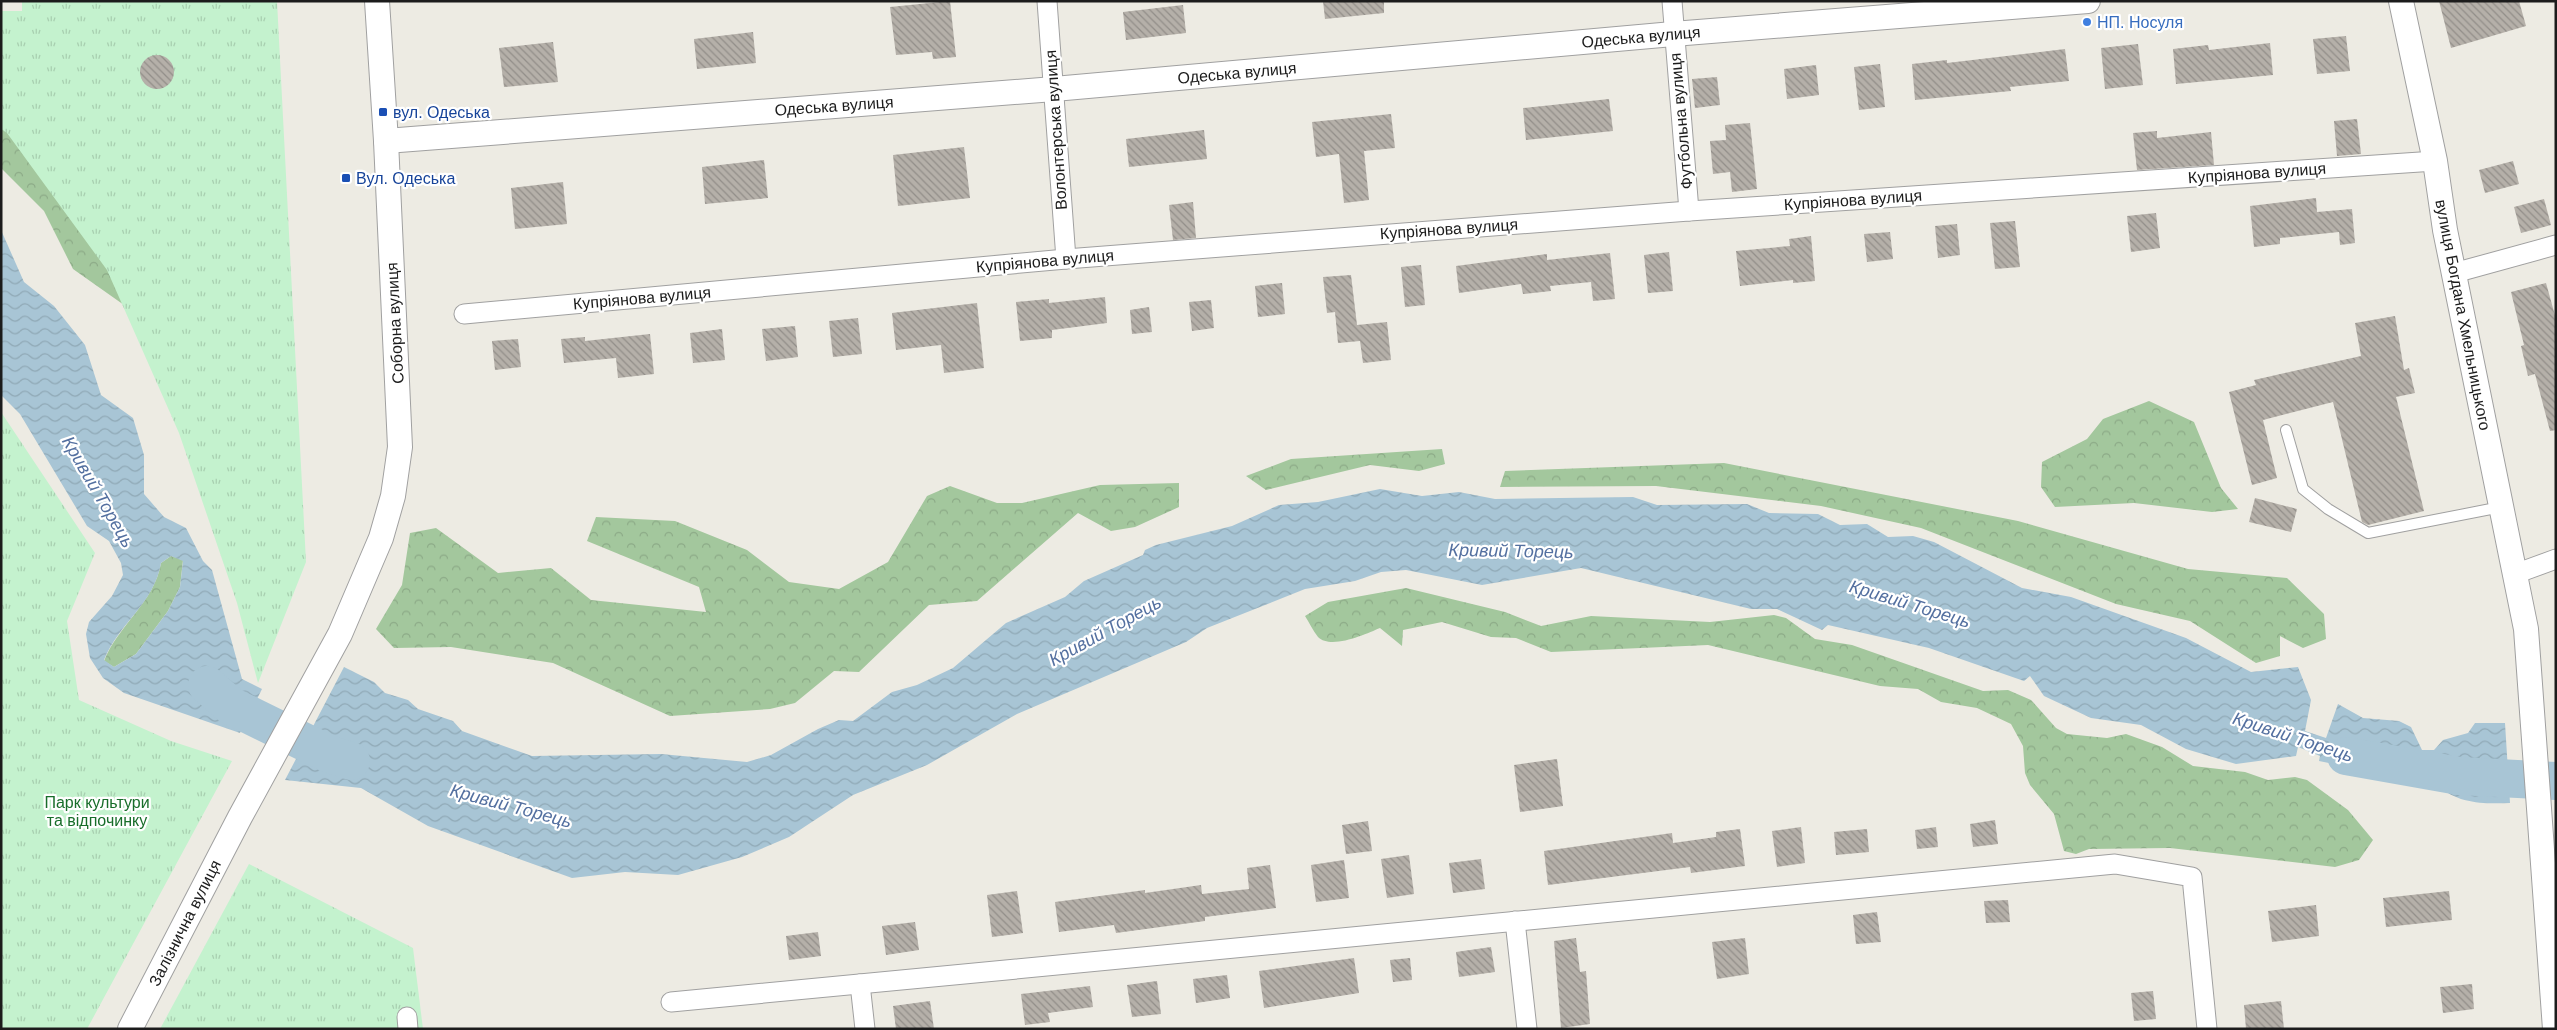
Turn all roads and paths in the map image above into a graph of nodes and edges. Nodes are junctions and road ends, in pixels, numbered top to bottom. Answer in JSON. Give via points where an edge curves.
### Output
{"nodes":[{"id":1,"x":377,"y":1,"type":"edge"},
{"id":2,"x":1047,"y":1,"type":"edge"},
{"id":3,"x":1672,"y":1,"type":"edge"},
{"id":4,"x":2088,"y":1,"type":"edge"},
{"id":5,"x":2401,"y":1,"type":"edge"},
{"id":6,"x":1673,"y":34,"type":"junction"},
{"id":7,"x":1054,"y":89,"type":"junction"},
{"id":8,"x":386,"y":141,"type":"junction"},
{"id":9,"x":2435,"y":161,"type":"junction"},
{"id":10,"x":1689,"y":211,"type":"junction"},
{"id":11,"x":2556,"y":245,"type":"edge"},
{"id":12,"x":1066,"y":259,"type":"junction"},
{"id":13,"x":2454,"y":273,"type":"junction"},
{"id":14,"x":464,"y":314,"type":"dead end"},
{"id":15,"x":2286,"y":430,"type":"dead end"},
{"id":16,"x":2501,"y":507,"type":"junction"},
{"id":17,"x":2556,"y":559,"type":"edge"},
{"id":18,"x":2515,"y":574,"type":"junction"},
{"id":19,"x":240,"y":816,"type":"joint"},
{"id":20,"x":1515,"y":921,"type":"junction"},
{"id":21,"x":860,"y":984,"type":"junction"},
{"id":22,"x":671,"y":1002,"type":"dead end"},
{"id":23,"x":130,"y":1029,"type":"edge"},
{"id":24,"x":865,"y":1029,"type":"edge"},
{"id":25,"x":1527,"y":1029,"type":"edge"},
{"id":26,"x":2206,"y":1029,"type":"edge"},
{"id":27,"x":2555,"y":1029,"type":"edge"}],
"edges":[{"from":1,"to":8,"type":"street","name":"Соборна вулиця"},
{"from":2,"to":7,"type":"street","name":"Волонтерська вулиця"},
{"from":3,"to":6,"type":"street","name":"Футбольна вулиця"},
{"from":4,"to":6,"type":"street","name":"Одеська вулиця"},
{"from":5,"to":9,"type":"street","name":"вулиця Богдана Хмельницького"},
{"from":6,"to":7,"type":"street","name":"Одеська вулиця"},
{"from":6,"to":10,"type":"street","name":"Футбольна вулиця"},
{"from":7,"to":8,"type":"street","name":"Одеська вулиця"},
{"from":7,"to":12,"type":"street","name":"Волонтерська вулиця"},
{"from":8,"to":19,"type":"street","name":"Соборна вулиця","via":[[400,447],[393,496],[381,538],[340,634]]},
{"from":9,"to":10,"type":"street","name":"Купріянова вулиця"},
{"from":9,"to":13,"type":"street","name":"вулиця Богдана Хмельницького"},
{"from":10,"to":12,"type":"street","name":"Купріянова вулиця"},
{"from":11,"to":13,"type":"street"},
{"from":12,"to":14,"type":"street","name":"Купріянова вулиця"},
{"from":13,"to":16,"type":"street","name":"вулиця Богдана Хмельницького"},
{"from":15,"to":16,"type":"lane","via":[[2303,489],[2368,534]]},
{"from":16,"to":18,"type":"street","name":"вулиця Богдана Хмельницького"},
{"from":17,"to":18,"type":"street"},
{"from":18,"to":27,"type":"street","name":"вулиця Богдана Хмельницького","via":[[2526,629]]},
{"from":19,"to":23,"type":"street","name":"Залізнична вулиця"},
{"from":20,"to":21,"type":"street"},
{"from":20,"to":25,"type":"street"},
{"from":20,"to":26,"type":"street","via":[[2115,864],[2192,877]]},
{"from":21,"to":22,"type":"street"},
{"from":21,"to":24,"type":"street"}]}
